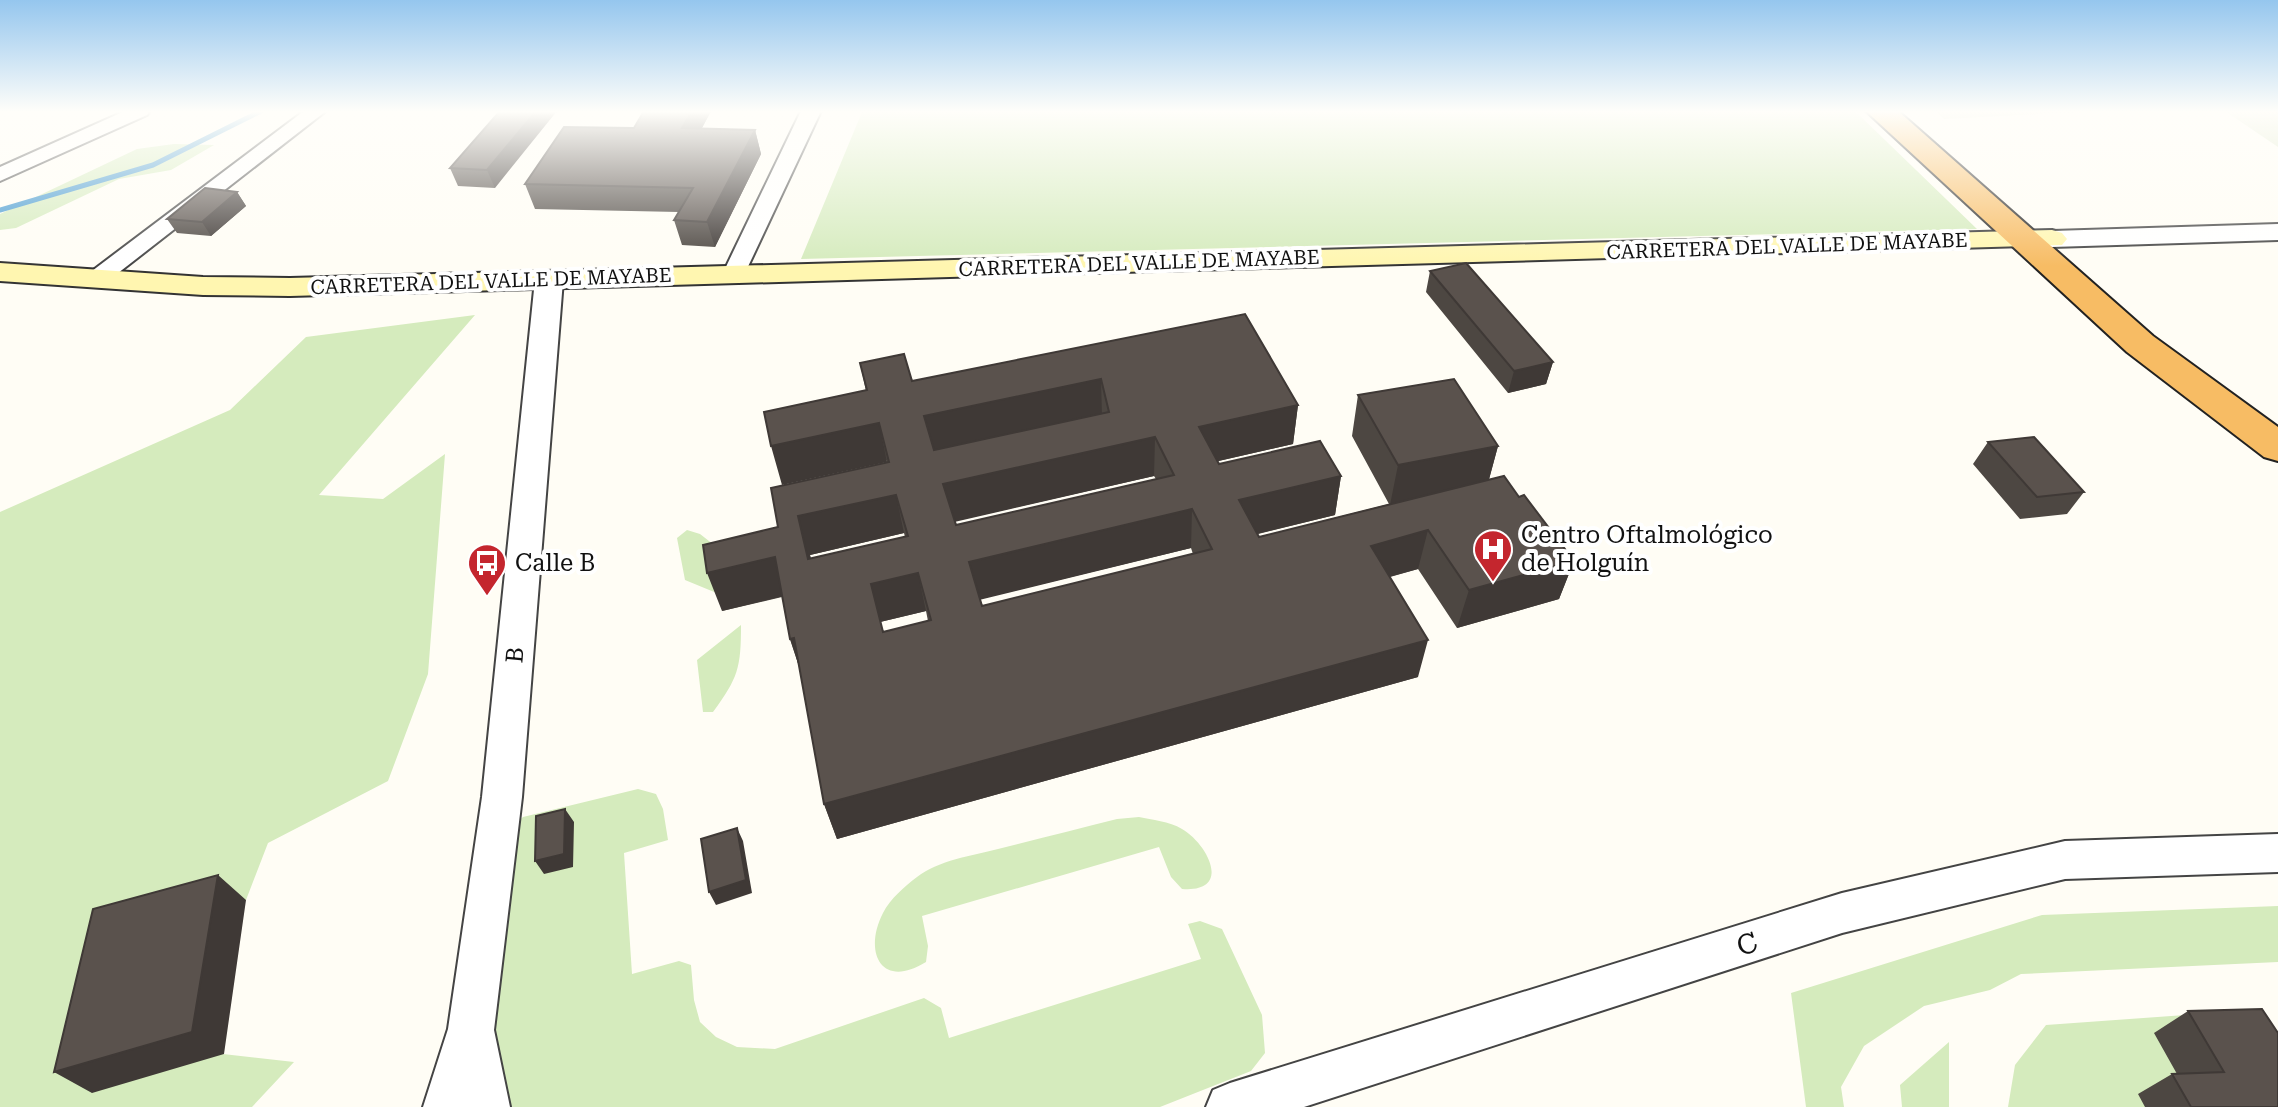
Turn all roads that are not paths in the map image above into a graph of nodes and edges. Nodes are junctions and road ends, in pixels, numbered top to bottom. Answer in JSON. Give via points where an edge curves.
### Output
{"nodes":[{"id":1,"x":27,"y":163,"type":"edge"},
{"id":2,"x":248,"y":163,"type":"edge"},
{"id":3,"x":786,"y":163,"type":"edge"},
{"id":4,"x":1944,"y":163,"type":"edge"},
{"id":5,"x":1960,"y":163,"type":"edge"},
{"id":6,"x":0,"y":175,"type":"edge"},
{"id":7,"x":2278,"y":232,"type":"edge"},
{"id":8,"x":2037,"y":239,"type":"junction"},
{"id":9,"x":0,"y":272,"type":"edge"},
{"id":10,"x":734,"y":273,"type":"junction"},
{"id":11,"x":96,"y":279,"type":"junction"},
{"id":12,"x":549,"y":280,"type":"junction"},
{"id":13,"x":2278,"y":420,"type":"edge"},
{"id":14,"x":2278,"y":447,"type":"edge"},
{"id":15,"x":2278,"y":853,"type":"edge"},
{"id":16,"x":471,"y":1029,"type":"junction"},
{"id":17,"x":447,"y":1107,"type":"edge"},
{"id":18,"x":486,"y":1107,"type":"edge"},
{"id":19,"x":1230,"y":1107,"type":"edge"}],
"edges":[{"from":1,"to":6,"type":"street"},
{"from":2,"to":11,"type":"street"},
{"from":3,"to":10,"type":"street"},
{"from":4,"to":8,"type":"highway"},
{"from":5,"to":8,"type":"highway"},
{"from":7,"to":8,"type":"street","name":"CARRETERA DEL VALLE DE MAYABE"},
{"from":8,"to":10,"type":"main road","name":"CARRETERA DEL VALLE DE MAYABE"},
{"from":8,"to":13,"type":"highway"},
{"from":8,"to":14,"type":"highway","via":[[2140,344]]},
{"from":9,"to":11,"type":"main road","name":"CARRETERA DEL VALLE DE MAYABE"},
{"from":10,"to":12,"type":"main road","name":"CARRETERA DEL VALLE DE MAYABE"},
{"from":11,"to":12,"type":"main road","name":"CARRETERA DEL VALLE DE MAYABE","via":[[290,287]]},
{"from":12,"to":16,"type":"street","name":"B","via":[[502,797]]},
{"from":15,"to":19,"type":"street","name":"C","via":[[2065,860],[1842,913]]},
{"from":16,"to":17,"type":"street","name":"B"},
{"from":16,"to":18,"type":"street","name":"B"}]}
